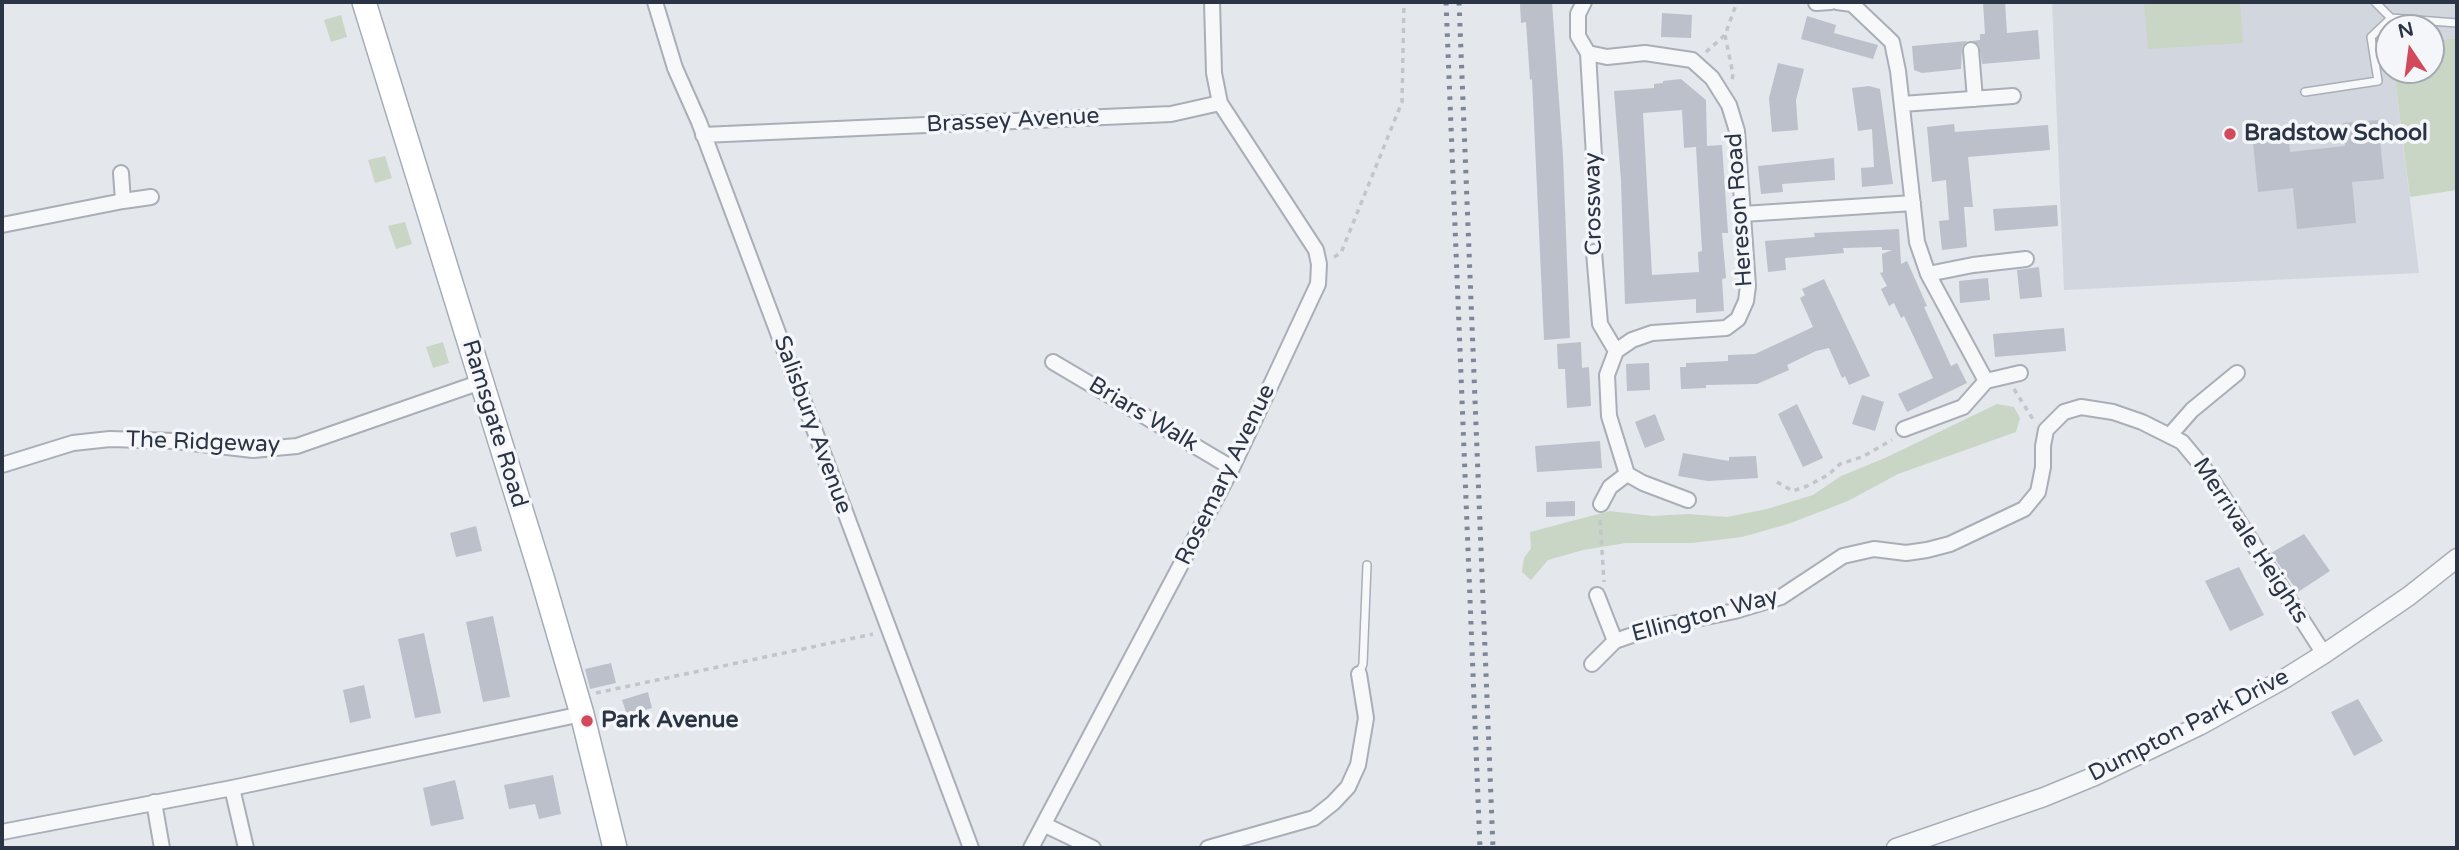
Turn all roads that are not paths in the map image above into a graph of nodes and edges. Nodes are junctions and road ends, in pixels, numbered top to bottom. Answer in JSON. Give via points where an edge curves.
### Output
{"nodes":[{"id":1,"x":364,"y":2,"type":"edge"},
{"id":2,"x":655,"y":2,"type":"edge"},
{"id":3,"x":1212,"y":2,"type":"edge"},
{"id":4,"x":1584,"y":2,"type":"edge"},
{"id":5,"x":1816,"y":2,"type":"edge"},
{"id":6,"x":1831,"y":2,"type":"edge"},
{"id":7,"x":1847,"y":3,"type":"edge"},
{"id":8,"x":2375,"y":33,"type":"edge"},
{"id":9,"x":1971,"y":50,"type":"dead end"},
{"id":10,"x":1588,"y":53,"type":"junction"},
{"id":11,"x":2375,"y":62,"type":"edge"},
{"id":12,"x":2375,"y":81,"type":"edge"},
{"id":13,"x":2305,"y":92,"type":"dead end"},
{"id":14,"x":2013,"y":96,"type":"dead end"},
{"id":15,"x":1975,"y":99,"type":"junction"},
{"id":16,"x":1220,"y":103,"type":"junction"},
{"id":17,"x":1902,"y":104,"type":"junction"},
{"id":18,"x":704,"y":135,"type":"junction"},
{"id":19,"x":1594,"y":156,"type":"road end"},
{"id":20,"x":121,"y":173,"type":"dead end"},
{"id":21,"x":151,"y":197,"type":"dead end"},
{"id":22,"x":123,"y":201,"type":"junction"},
{"id":23,"x":1913,"y":203,"type":"junction"},
{"id":24,"x":1743,"y":214,"type":"junction"},
{"id":25,"x":2,"y":225,"type":"edge"},
{"id":26,"x":1594,"y":252,"type":"road end"},
{"id":27,"x":2025,"y":260,"type":"dead end"},
{"id":28,"x":1928,"y":274,"type":"junction"},
{"id":29,"x":1616,"y":351,"type":"junction"},
{"id":30,"x":1053,"y":362,"type":"dead end"},
{"id":31,"x":2020,"y":373,"type":"dead end"},
{"id":32,"x":2237,"y":373,"type":"dead end"},
{"id":33,"x":1986,"y":381,"type":"junction"},
{"id":34,"x":481,"y":382,"type":"junction"},
{"id":35,"x":2081,"y":407,"type":"joint"},
{"id":36,"x":1904,"y":429,"type":"road end"},
{"id":37,"x":2170,"y":435,"type":"junction"},
{"id":38,"x":2,"y":465,"type":"edge"},
{"id":39,"x":1232,"y":468,"type":"junction"},
{"id":40,"x":1627,"y":474,"type":"junction"},
{"id":41,"x":1688,"y":500,"type":"dead end"},
{"id":42,"x":1601,"y":504,"type":"road end"},
{"id":43,"x":2457,"y":558,"type":"edge"},
{"id":44,"x":1367,"y":565,"type":"dead end"},
{"id":45,"x":1597,"y":595,"type":"road end"},
{"id":46,"x":1615,"y":641,"type":"junction"},
{"id":47,"x":2324,"y":654,"type":"junction"},
{"id":48,"x":1592,"y":664,"type":"dead end"},
{"id":49,"x":1359,"y":674,"type":"joint"},
{"id":50,"x":580,"y":706,"type":"junction"},
{"id":51,"x":232,"y":788,"type":"junction"},
{"id":52,"x":154,"y":802,"type":"junction"},
{"id":53,"x":1045,"y":825,"type":"junction"},
{"id":54,"x":2,"y":832,"type":"edge"},
{"id":55,"x":162,"y":848,"type":"edge"},
{"id":56,"x":246,"y":848,"type":"edge"},
{"id":57,"x":615,"y":848,"type":"edge"},
{"id":58,"x":971,"y":848,"type":"edge"},
{"id":59,"x":1031,"y":848,"type":"edge"},
{"id":60,"x":1093,"y":848,"type":"edge"},
{"id":61,"x":1208,"y":848,"type":"edge"},
{"id":62,"x":1896,"y":848,"type":"edge"}],
"edges":[{"from":1,"to":34,"type":"main road","name":"Ramsgate Road"},
{"from":2,"to":18,"type":"street","name":"Salisbury Avenue","via":[[675,68]]},
{"from":3,"to":16,"type":"street","via":[[1214,73]]},
{"from":4,"to":10,"type":"street","via":[[1578,14],[1578,36]]},
{"from":5,"to":6,"type":"street"},
{"from":7,"to":17,"type":"street","via":[[1892,42]]},
{"from":8,"to":11,"type":"lane","via":[[2371,37]]},
{"from":9,"to":15,"type":"street"},
{"from":10,"to":19,"type":"street","name":"Crossway"},
{"from":10,"to":24,"type":"street","name":"Hereson Road","via":[[1607,57],[1646,53],[1692,60],[1712,78],[1737,131]]},
{"from":12,"to":13,"type":"lane"},
{"from":14,"to":15,"type":"street"},
{"from":15,"to":17,"type":"street"},
{"from":16,"to":18,"type":"street","name":"Brassey Avenue","via":[[1171,114]]},
{"from":16,"to":39,"type":"street","name":"Rosemary Avenue","via":[[1316,250],[1319,264],[1318,284]]},
{"from":17,"to":23,"type":"street"},
{"from":18,"to":58,"type":"street","name":"Salisbury Avenue"},
{"from":20,"to":22,"type":"street"},
{"from":21,"to":22,"type":"street"},
{"from":22,"to":25,"type":"street"},
{"from":23,"to":24,"type":"street"},
{"from":23,"to":28,"type":"street","via":[[1917,242]]},
{"from":24,"to":29,"type":"street","name":"Hereson Road","via":[[1748,286],[1738,319],[1726,328],[1653,333]]},
{"from":26,"to":29,"type":"street","name":"Crossway","via":[[1600,324]]},
{"from":27,"to":28,"type":"street"},
{"from":28,"to":33,"type":"street"},
{"from":29,"to":40,"type":"street","via":[[1607,375],[1609,416]]},
{"from":30,"to":39,"type":"street","name":"Briars Walk"},
{"from":31,"to":33,"type":"street"},
{"from":32,"to":37,"type":"street"},
{"from":33,"to":36,"type":"street","via":[[1963,407]]},
{"from":34,"to":38,"type":"street","name":"The Ridgeway","via":[[297,446],[253,450],[110,439],[73,443]]},
{"from":34,"to":50,"type":"main road","name":"Ramsgate Road"},
{"from":35,"to":37,"type":"street","name":"Merrivale Heights","via":[[2113,412]]},
{"from":35,"to":46,"type":"street","name":"Ellington Way","via":[[2064,412],[2046,430],[2038,492],[2024,509],[1927,551],[1874,549],[1843,556],[1781,597]]},
{"from":37,"to":47,"type":"street","name":"Merrivale Heights","via":[[2182,442],[2207,472]]},
{"from":39,"to":53,"type":"street","name":"Rosemary Avenue"},
{"from":40,"to":41,"type":"street"},
{"from":40,"to":42,"type":"street","via":[[1610,487]]},
{"from":43,"to":47,"type":"street","name":"Dumpton Park Drive"},
{"from":44,"to":49,"type":"lane"},
{"from":45,"to":46,"type":"street","name":"Ellington Way"},
{"from":46,"to":48,"type":"street","name":"Ellington Way"},
{"from":47,"to":62,"type":"street","name":"Dumpton Park Drive","via":[[2199,726],[2095,776]]},
{"from":49,"to":61,"type":"street","via":[[1366,718],[1358,765],[1348,787],[1314,818]]},
{"from":50,"to":51,"type":"street"},
{"from":50,"to":57,"type":"main road","name":"Ramsgate Road"},
{"from":51,"to":52,"type":"street"},
{"from":51,"to":56,"type":"street"},
{"from":52,"to":54,"type":"street"},
{"from":52,"to":55,"type":"street"},
{"from":53,"to":59,"type":"street","name":"Rosemary Avenue"},
{"from":53,"to":60,"type":"street"}]}
